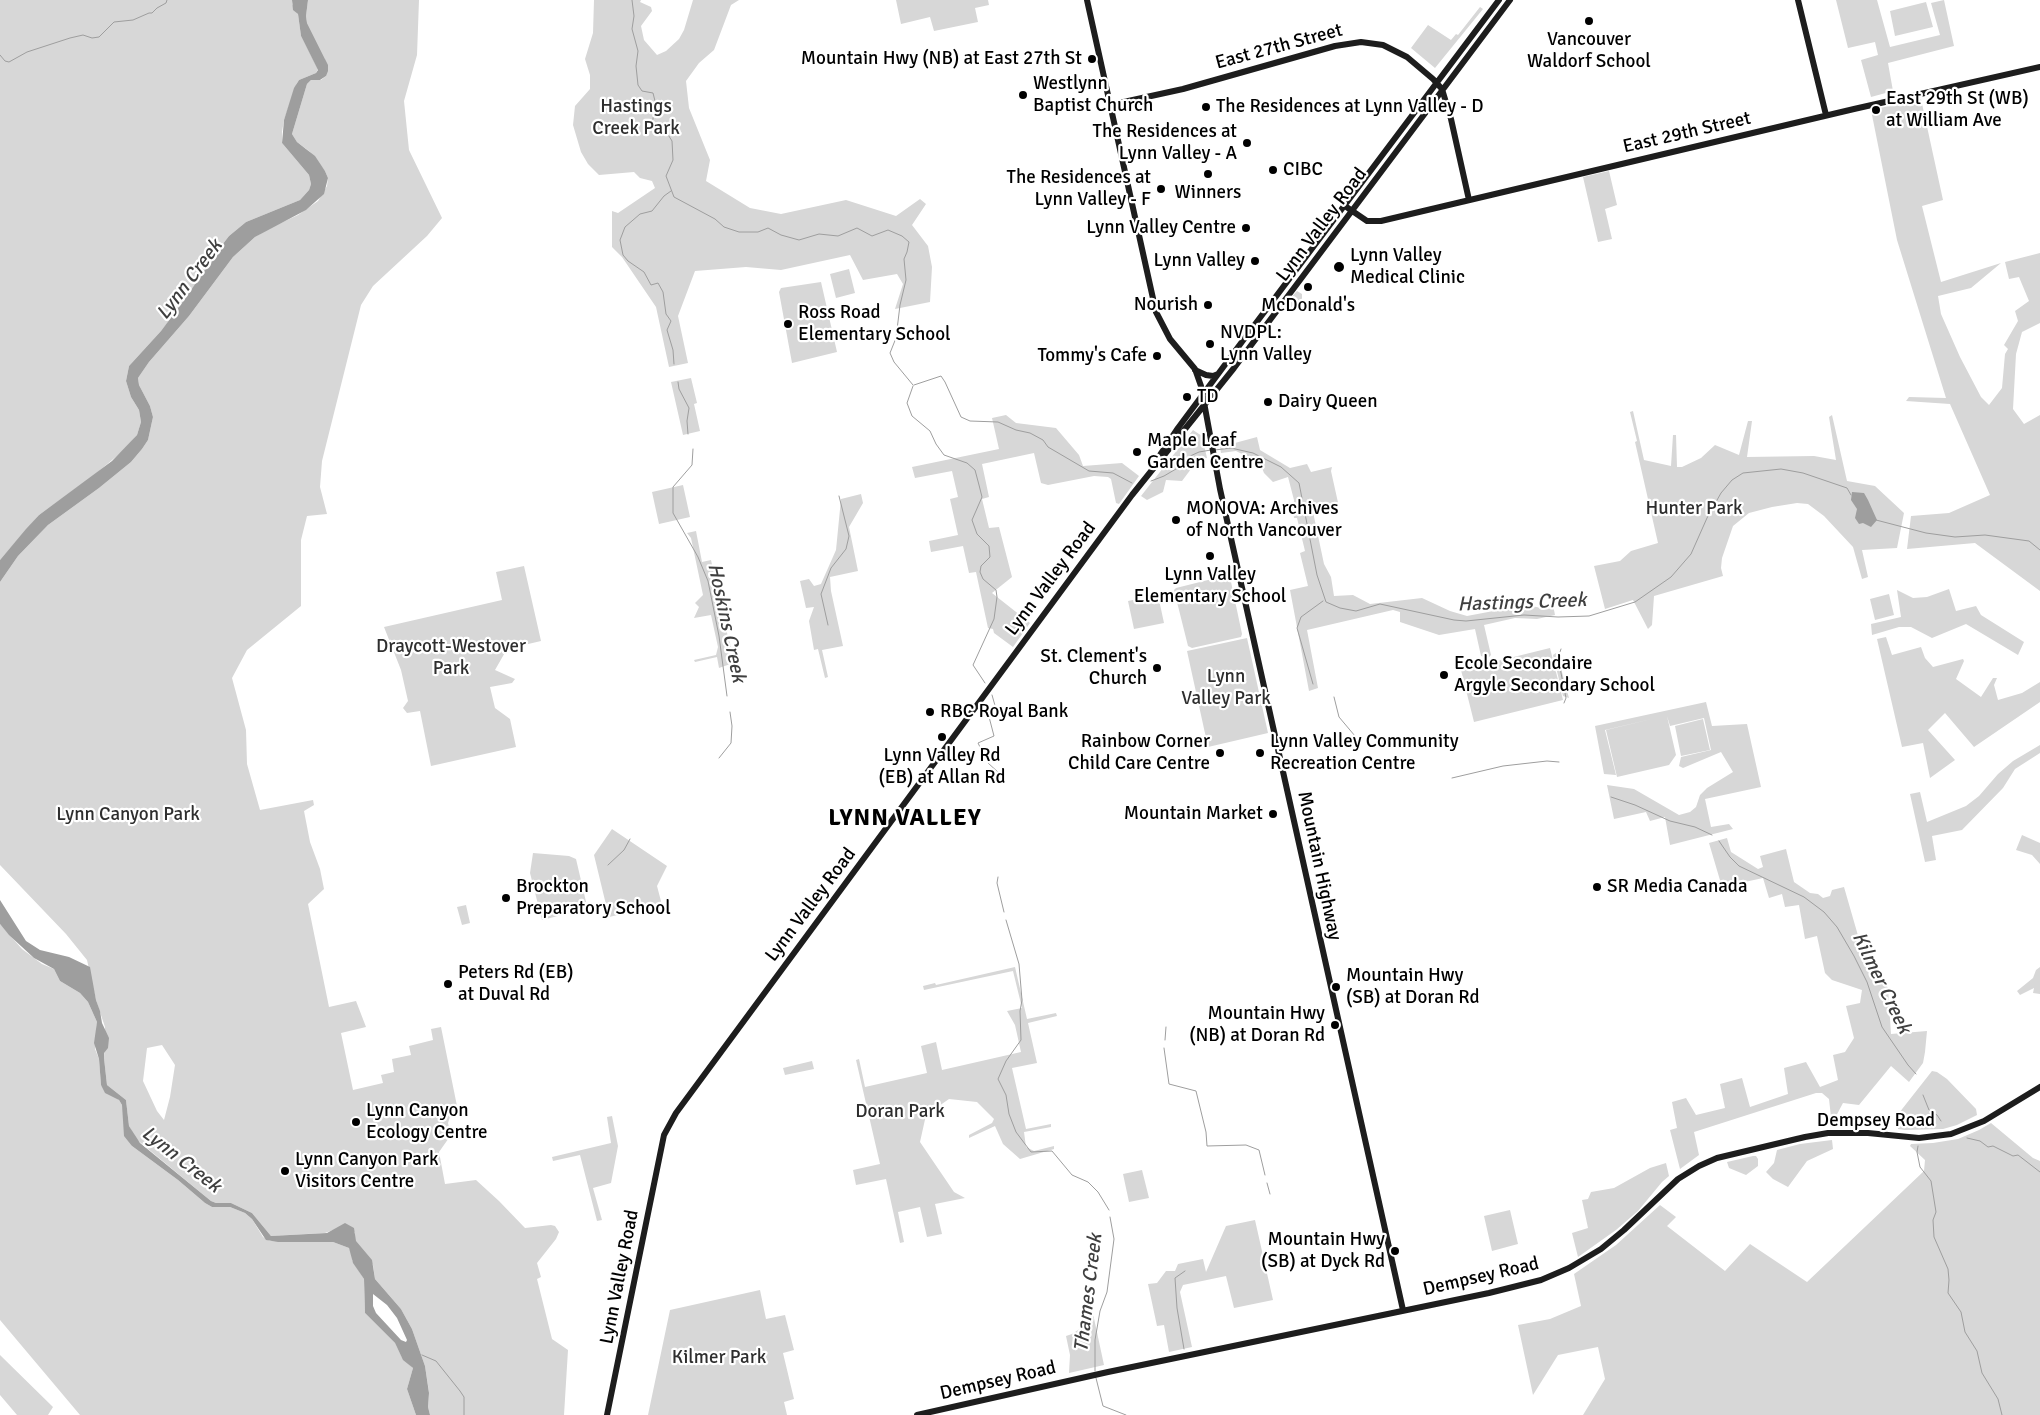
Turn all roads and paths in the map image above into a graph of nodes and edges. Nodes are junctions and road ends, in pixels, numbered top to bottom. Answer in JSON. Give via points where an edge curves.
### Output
{"nodes":[{"id":1,"x":1087,"y":0,"type":"edge"},
{"id":2,"x":1499,"y":0,"type":"edge"},
{"id":3,"x":1510,"y":0,"type":"edge"},
{"id":4,"x":1798,"y":0,"type":"edge"},
{"id":5,"x":2040,"y":67,"type":"edge"},
{"id":6,"x":1438,"y":83,"type":"junction"},
{"id":7,"x":1442,"y":89,"type":"junction"},
{"id":8,"x":1110,"y":105,"type":"junction"},
{"id":9,"x":1826,"y":115,"type":"junction"},
{"id":10,"x":1469,"y":200,"type":"junction"},
{"id":11,"x":1345,"y":206,"type":"junction"},
{"id":12,"x":1352,"y":211,"type":"junction"},
{"id":13,"x":1194,"y":369,"type":"junction"},
{"id":14,"x":1219,"y":374,"type":"junction"},
{"id":15,"x":1203,"y":397,"type":"junction"},
{"id":16,"x":1204,"y":405,"type":"junction"},
{"id":17,"x":1154,"y":466,"type":"junction"},
{"id":18,"x":2040,"y":1087,"type":"edge"},
{"id":19,"x":1403,"y":1310,"type":"junction"},
{"id":20,"x":607,"y":1415,"type":"edge"},
{"id":21,"x":916,"y":1415,"type":"edge"}],
"edges":[{"from":1,"to":8,"type":"street","name":"Mountain Highway"},
{"from":2,"to":6,"type":"street","name":"Lynn Valley Road"},
{"from":3,"to":7,"type":"street","name":"Lynn Valley Road"},
{"from":4,"to":9,"type":"street"},
{"from":5,"to":9,"type":"street","name":"East 29th Street"},
{"from":6,"to":7,"type":"street","name":"East 27th Street"},
{"from":6,"to":8,"type":"street","name":"East 27th Street","via":[[1389,47],[1354,42],[1175,91]]},
{"from":6,"to":11,"type":"street","name":"Lynn Valley Road"},
{"from":7,"to":10,"type":"street","name":"East 27th Street"},
{"from":7,"to":12,"type":"street","name":"Lynn Valley Road"},
{"from":8,"to":13,"type":"street","name":"Mountain Highway","via":[[1156,312],[1166,334]]},
{"from":9,"to":10,"type":"street","name":"East 29th Street"},
{"from":10,"to":12,"type":"street","name":"East 29th Street","via":[[1382,221],[1367,220]]},
{"from":11,"to":12,"type":"street","name":"East 29th Street"},
{"from":11,"to":14,"type":"street","name":"Lynn Valley Road"},
{"from":12,"to":16,"type":"street","name":"Lynn Valley Road"},
{"from":13,"to":14,"type":"street","via":[[1206,376]]},
{"from":13,"to":15,"type":"street","name":"Mountain Highway"},
{"from":14,"to":15,"type":"street","name":"Lynn Valley Road"},
{"from":15,"to":16,"type":"street","name":"Mountain Highway"},
{"from":15,"to":17,"type":"street","name":"Lynn Valley Road","via":[[1162,450]]},
{"from":16,"to":17,"type":"street","name":"Lynn Valley Road"},
{"from":16,"to":19,"type":"street","name":"Mountain Highway"},
{"from":17,"to":20,"type":"street","name":"Lynn Valley Road","via":[[668,1125]]},
{"from":18,"to":19,"type":"street","name":"Dempsey Road","via":[[1984,1121],[1950,1134],[1919,1138],[1828,1133],[1717,1158],[1685,1174],[1611,1241],[1569,1268],[1525,1284]]},
{"from":19,"to":21,"type":"street","name":"Dempsey Road"}]}
